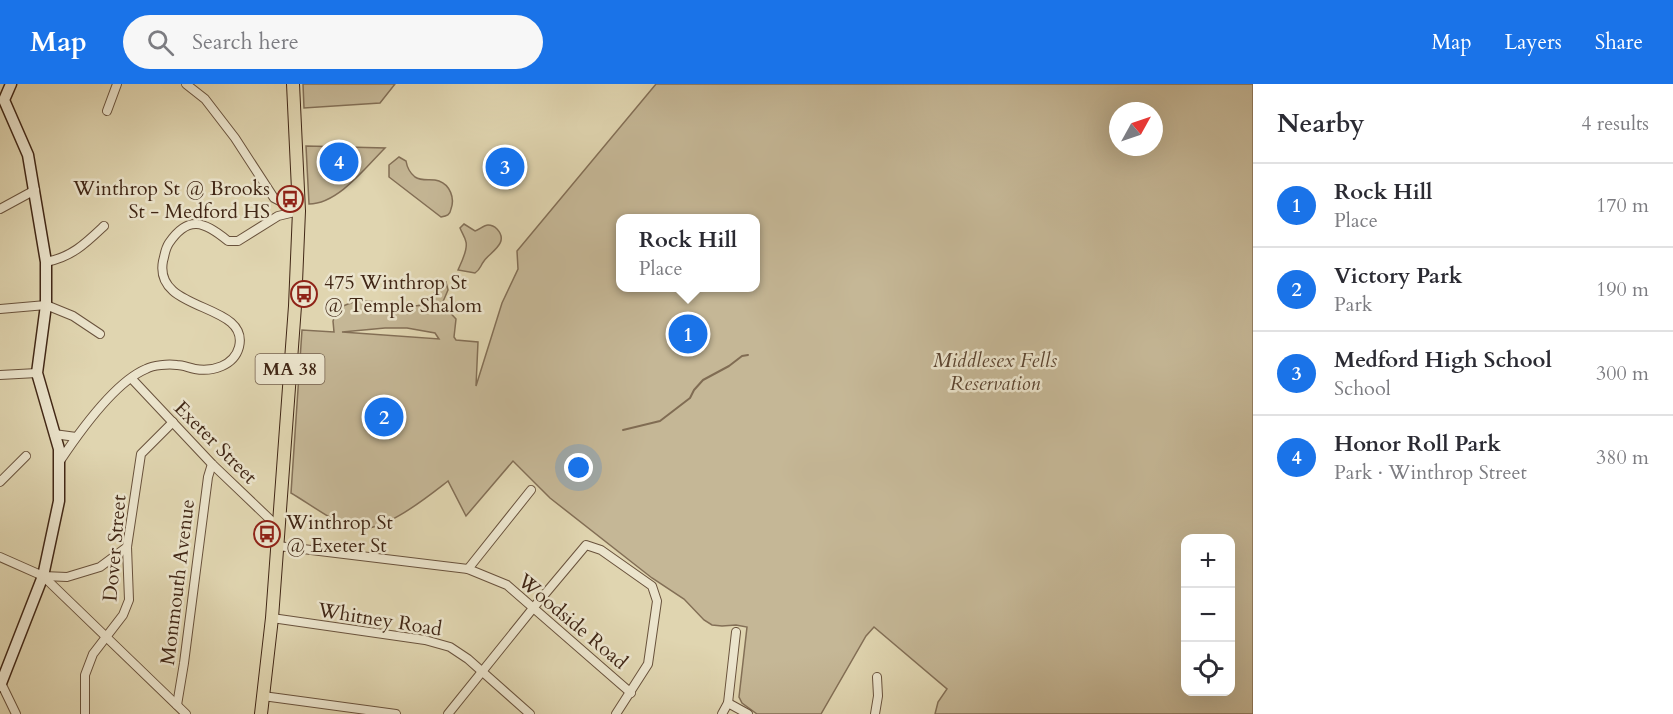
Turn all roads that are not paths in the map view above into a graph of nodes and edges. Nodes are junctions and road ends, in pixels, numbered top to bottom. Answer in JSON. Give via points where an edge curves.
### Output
{"nodes":[{"id":1,"x":11,"y":84,"type":"edge"},
{"id":2,"x":117,"y":84,"type":"edge"},
{"id":3,"x":186,"y":84,"type":"edge"},
{"id":4,"x":293,"y":84,"type":"edge"},
{"id":5,"x":2,"y":101,"type":"edge"},
{"id":6,"x":107,"y":111,"type":"dead end"},
{"id":7,"x":35,"y":190,"type":"junction"},
{"id":8,"x":0,"y":209,"type":"edge"},
{"id":9,"x":299,"y":211,"type":"junction"},
{"id":10,"x":104,"y":226,"type":"dead end"},
{"id":11,"x":46,"y":262,"type":"junction"},
{"id":12,"x":46,"y":305,"type":"junction"},
{"id":13,"x":0,"y":309,"type":"edge"},
{"id":14,"x":100,"y":334,"type":"dead end"},
{"id":15,"x":37,"y":373,"type":"junction"},
{"id":16,"x":0,"y":375,"type":"edge"},
{"id":17,"x":132,"y":379,"type":"junction"},
{"id":18,"x":172,"y":422,"type":"junction"},
{"id":19,"x":54,"y":434,"type":"junction"},
{"id":20,"x":76,"y":437,"type":"junction"},
{"id":21,"x":26,"y":456,"type":"dead end"},
{"id":22,"x":59,"y":463,"type":"junction"},
{"id":23,"x":212,"y":464,"type":"junction"},
{"id":24,"x":0,"y":482,"type":"edge"},
{"id":25,"x":531,"y":490,"type":"dead end"},
{"id":26,"x":279,"y":528,"type":"junction"},
{"id":27,"x":278,"y":546,"type":"junction"},
{"id":28,"x":127,"y":547,"type":"junction"},
{"id":29,"x":0,"y":557,"type":"edge"},
{"id":30,"x":468,"y":569,"type":"junction"},
{"id":31,"x":43,"y":576,"type":"junction"},
{"id":32,"x":534,"y":607,"type":"junction"},
{"id":33,"x":272,"y":618,"type":"junction"},
{"id":34,"x":736,"y":632,"type":"dead end"},
{"id":35,"x":106,"y":637,"type":"junction"},
{"id":36,"x":483,"y":672,"type":"junction"},
{"id":37,"x":877,"y":677,"type":"dead end"},
{"id":38,"x":1,"y":684,"type":"edge"},
{"id":39,"x":631,"y":693,"type":"junction"},
{"id":40,"x":263,"y":696,"type":"junction"},
{"id":41,"x":728,"y":703,"type":"junction"},
{"id":42,"x":177,"y":705,"type":"junction"},
{"id":43,"x":16,"y":714,"type":"edge"},
{"id":44,"x":85,"y":714,"type":"edge"},
{"id":45,"x":186,"y":714,"type":"edge"},
{"id":46,"x":261,"y":714,"type":"edge"},
{"id":47,"x":396,"y":714,"type":"edge"},
{"id":48,"x":448,"y":714,"type":"edge"},
{"id":49,"x":530,"y":714,"type":"edge"},
{"id":50,"x":616,"y":714,"type":"edge"},
{"id":51,"x":722,"y":714,"type":"edge"},
{"id":52,"x":748,"y":714,"type":"edge"},
{"id":53,"x":875,"y":714,"type":"edge"}],
"edges":[{"from":1,"to":5,"type":"street"},
{"from":2,"to":6,"type":"street"},
{"from":3,"to":9,"type":"street","via":[[205,99],[229,130],[274,198]]},
{"from":4,"to":9,"type":"main road","number":"MA 38"},
{"from":5,"to":7,"type":"street","via":[[28,155]]},
{"from":7,"to":8,"type":"street"},
{"from":7,"to":11,"type":"street"},
{"from":9,"to":17,"type":"street","via":[[278,216],[238,241],[228,241],[204,226],[189,224],[178,230],[166,247],[162,267],[167,284],[175,294],[226,318],[238,331],[240,345],[235,356],[215,369],[160,366],[146,369]]},
{"from":9,"to":26,"type":"main road","number":"MA 38"},
{"from":10,"to":11,"type":"street","via":[[75,252]]},
{"from":11,"to":12,"type":"street"},
{"from":12,"to":13,"type":"street"},
{"from":12,"to":14,"type":"street","via":[[73,316]]},
{"from":12,"to":15,"type":"street"},
{"from":15,"to":16,"type":"street"},
{"from":15,"to":19,"type":"street"},
{"from":17,"to":18,"type":"street","name":"Exeter Street"},
{"from":17,"to":20,"type":"street","via":[[110,396]]},
{"from":18,"to":23,"type":"street","name":"Exeter Street"},
{"from":18,"to":28,"type":"street","name":"Dover Street","via":[[141,454]]},
{"from":19,"to":20,"type":"street"},
{"from":19,"to":22,"type":"street"},
{"from":20,"to":22,"type":"street"},
{"from":21,"to":24,"type":"street"},
{"from":22,"to":31,"type":"street","via":[[59,501]]},
{"from":23,"to":26,"type":"street","name":"Exeter Street"},
{"from":23,"to":42,"type":"street","name":"Monmouth Avenue"},
{"from":25,"to":30,"type":"street"},
{"from":26,"to":27,"type":"main road","number":"MA 38"},
{"from":27,"to":30,"type":"street","name":"Woodside Road"},
{"from":27,"to":33,"type":"main road","number":"MA 38"},
{"from":28,"to":31,"type":"street","via":[[100,567],[67,577]]},
{"from":28,"to":35,"type":"street","name":"Dover Street","via":[[129,600]]},
{"from":29,"to":31,"type":"street"},
{"from":30,"to":32,"type":"street","name":"Woodside Road","via":[[507,585]]},
{"from":31,"to":35,"type":"street"},
{"from":31,"to":38,"type":"street"},
{"from":32,"to":36,"type":"street"},
{"from":32,"to":39,"type":"street","name":"Woodside Road"},
{"from":32,"to":39,"type":"street","via":[[586,545],[601,550],[652,586],[657,601],[648,664]]},
{"from":33,"to":36,"type":"street","name":"Whitney Road","via":[[425,640],[450,647]]},
{"from":33,"to":40,"type":"main road","number":"MA 38"},
{"from":34,"to":41,"type":"street"},
{"from":35,"to":42,"type":"street"},
{"from":35,"to":44,"type":"street","name":"Dover Street","via":[[93,654],[85,675]]},
{"from":36,"to":48,"type":"street"},
{"from":36,"to":49,"type":"street","name":"Whitney Road"},
{"from":37,"to":53,"type":"street"},
{"from":38,"to":43,"type":"street"},
{"from":39,"to":50,"type":"street"},
{"from":40,"to":46,"type":"main road","number":"MA 38"},
{"from":40,"to":47,"type":"street"},
{"from":41,"to":51,"type":"street"},
{"from":41,"to":52,"type":"street"},
{"from":42,"to":45,"type":"street"}]}
